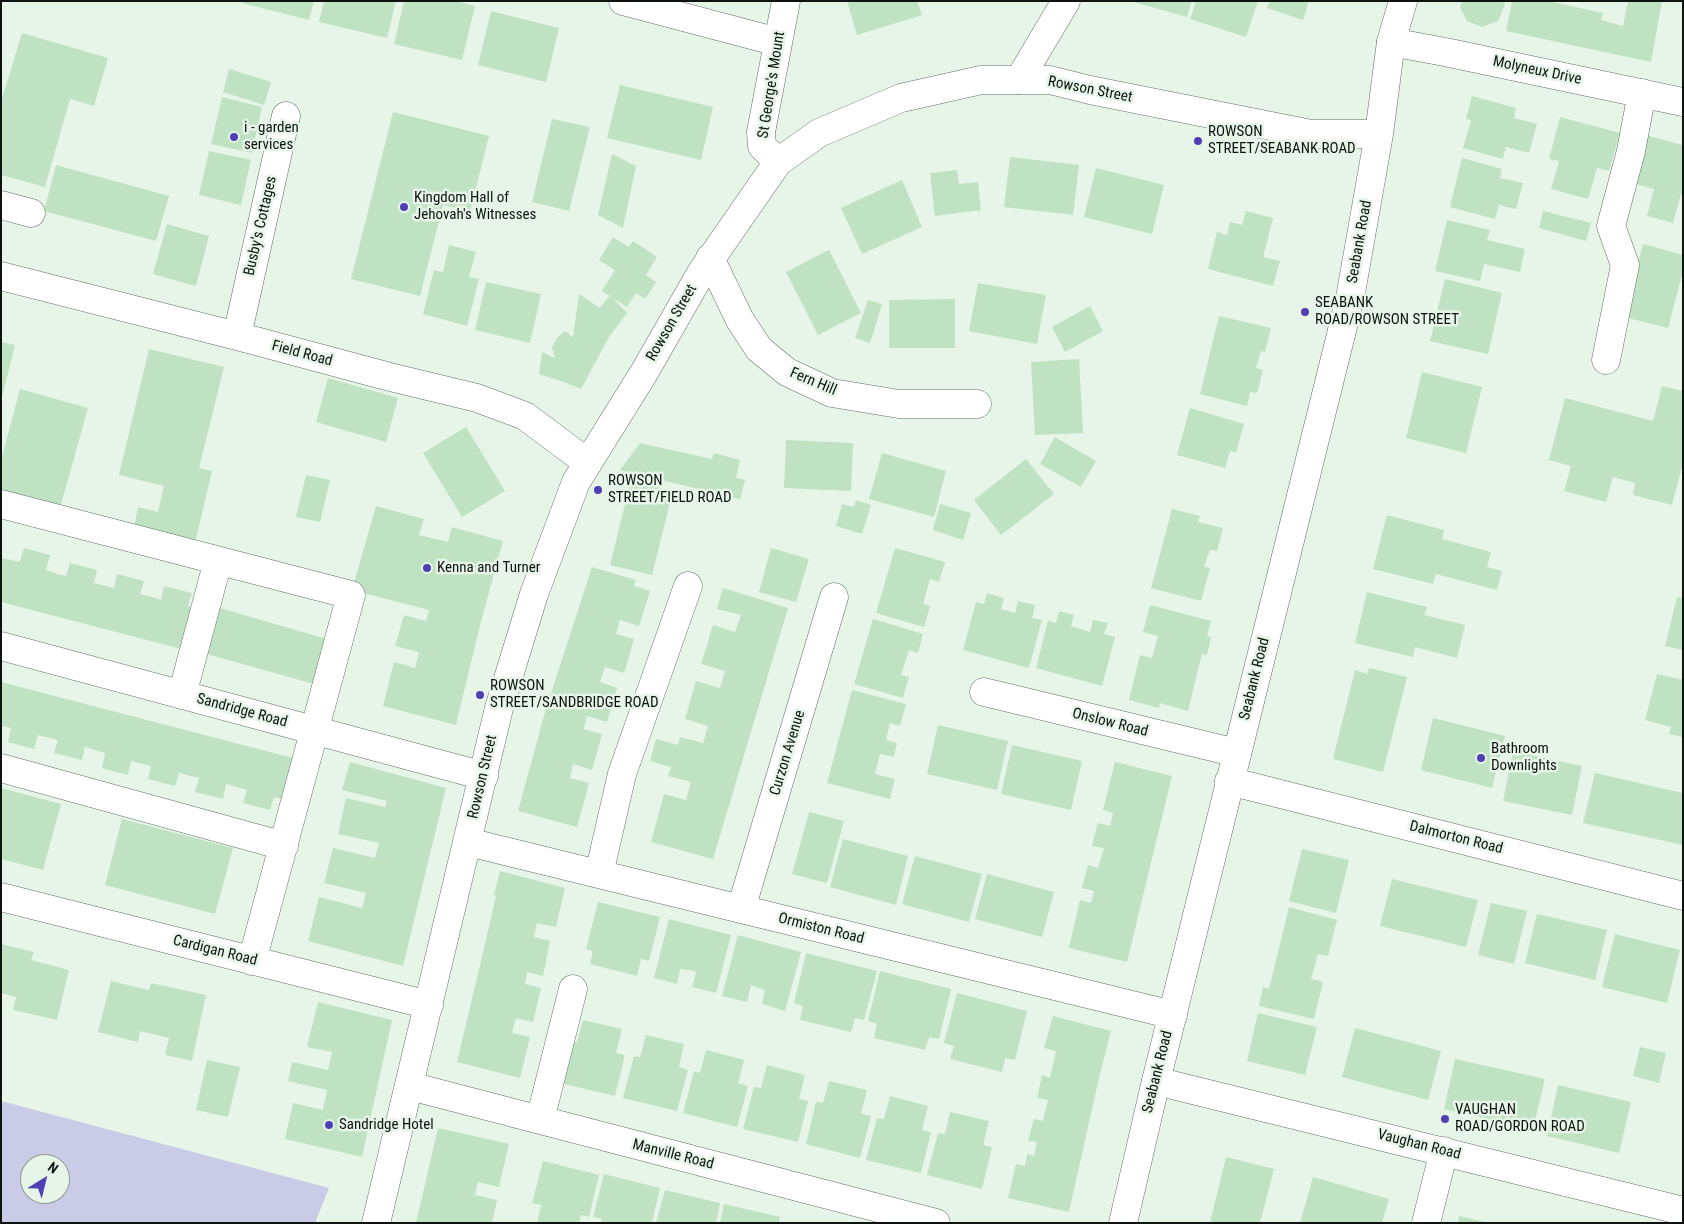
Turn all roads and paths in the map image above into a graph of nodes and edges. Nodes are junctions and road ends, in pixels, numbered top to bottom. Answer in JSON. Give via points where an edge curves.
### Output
{"nodes":[{"id":1,"x":624,"y":1,"type":"edge"},
{"id":2,"x":786,"y":1,"type":"edge"},
{"id":3,"x":1066,"y":1,"type":"edge"},
{"id":4,"x":1403,"y":1,"type":"edge"},
{"id":5,"x":778,"y":42,"type":"junction"},
{"id":6,"x":1391,"y":42,"type":"junction"},
{"id":7,"x":1020,"y":80,"type":"junction"},
{"id":8,"x":1642,"y":93,"type":"junction"},
{"id":9,"x":1681,"y":96,"type":"edge"},
{"id":10,"x":286,"y":116,"type":"dead end"},
{"id":11,"x":1379,"y":134,"type":"junction"},
{"id":12,"x":778,"y":162,"type":"junction"},
{"id":13,"x":1,"y":205,"type":"edge"},
{"id":14,"x":31,"y":213,"type":"dead end"},
{"id":15,"x":710,"y":258,"type":"junction"},
{"id":16,"x":1,"y":276,"type":"edge"},
{"id":17,"x":237,"y":336,"type":"junction"},
{"id":18,"x":1606,"y":360,"type":"dead end"},
{"id":19,"x":977,"y":404,"type":"dead end"},
{"id":20,"x":588,"y":463,"type":"junction"},
{"id":21,"x":1,"y":504,"type":"edge"},
{"id":22,"x":218,"y":561,"type":"junction"},
{"id":23,"x":688,"y":586,"type":"dead end"},
{"id":24,"x":834,"y":597,"type":"dead end"},
{"id":25,"x":1,"y":646,"type":"edge"},
{"id":26,"x":984,"y":692,"type":"dead end"},
{"id":27,"x":182,"y":696,"type":"junction"},
{"id":28,"x":316,"y":731,"type":"junction"},
{"id":29,"x":1236,"y":753,"type":"junction"},
{"id":30,"x":1,"y":768,"type":"edge"},
{"id":31,"x":484,"y":776,"type":"junction"},
{"id":32,"x":1229,"y":781,"type":"junction"},
{"id":33,"x":468,"y":842,"type":"junction"},
{"id":34,"x":284,"y":846,"type":"junction"},
{"id":35,"x":599,"y":874,"type":"junction"},
{"id":36,"x":1683,"y":896,"type":"edge"},
{"id":37,"x":1,"y":897,"type":"edge"},
{"id":38,"x":741,"y":909,"type":"junction"},
{"id":39,"x":252,"y":961,"type":"junction"},
{"id":40,"x":573,"y":989,"type":"dead end"},
{"id":41,"x":429,"y":1005,"type":"junction"},
{"id":42,"x":1173,"y":1015,"type":"junction"},
{"id":43,"x":1156,"y":1081,"type":"junction"},
{"id":44,"x":410,"y":1086,"type":"junction"},
{"id":45,"x":540,"y":1120,"type":"junction"},
{"id":46,"x":1444,"y":1151,"type":"junction"},
{"id":47,"x":1683,"y":1211,"type":"edge"},
{"id":48,"x":376,"y":1223,"type":"edge"},
{"id":49,"x":936,"y":1223,"type":"edge"},
{"id":50,"x":1123,"y":1223,"type":"edge"},
{"id":51,"x":1426,"y":1223,"type":"edge"}],
"edges":[{"from":1,"to":5,"type":"street"},
{"from":2,"to":5,"type":"street","name":"St George's Mount"},
{"from":3,"to":7,"type":"street"},
{"from":4,"to":6,"type":"street"},
{"from":5,"to":12,"type":"street","name":"St George's Mount","via":[[761,132],[762,146]]},
{"from":6,"to":8,"type":"street","name":"Molyneux Drive"},
{"from":6,"to":11,"type":"street"},
{"from":7,"to":11,"type":"street","name":"Rowson Street","via":[[1050,80],[1311,134]]},
{"from":7,"to":12,"type":"street","name":"Rowson Street","via":[[981,80],[900,98],[819,133]]},
{"from":8,"to":9,"type":"street","name":"Molyneux Drive"},
{"from":8,"to":18,"type":"street","via":[[1631,152],[1610,226],[1625,265]]},
{"from":10,"to":17,"type":"street","name":"Busby's Cottages"},
{"from":11,"to":29,"type":"street","name":"Seabank Road","via":[[1350,298]]},
{"from":12,"to":15,"type":"street","name":"Rowson Street"},
{"from":13,"to":14,"type":"street"},
{"from":15,"to":19,"type":"street","name":"Fern Hill","via":[[740,320],[759,349],[787,372],[832,393],[899,404]]},
{"from":15,"to":20,"type":"street","name":"Rowson Street"},
{"from":16,"to":17,"type":"street","name":"Field Road"},
{"from":17,"to":20,"type":"street","name":"Field Road","via":[[477,398],[525,416]]},
{"from":20,"to":31,"type":"street","name":"Rowson Street","via":[[576,482],[534,594],[500,708]]},
{"from":21,"to":22,"type":"street"},
{"from":22,"to":27,"type":"street"},
{"from":22,"to":28,"type":"street","via":[[352,595]]},
{"from":23,"to":35,"type":"street","via":[[622,774]]},
{"from":24,"to":38,"type":"street","name":"Curzon Avenue"},
{"from":25,"to":27,"type":"street","name":"Sandridge Road"},
{"from":26,"to":29,"type":"street","name":"Onslow Road"},
{"from":27,"to":28,"type":"street","name":"Sandridge Road"},
{"from":28,"to":31,"type":"street","name":"Sandridge Road"},
{"from":28,"to":34,"type":"street"},
{"from":29,"to":32,"type":"street","name":"Seabank Road"},
{"from":30,"to":34,"type":"street"},
{"from":31,"to":33,"type":"street","name":"Rowson Street"},
{"from":32,"to":36,"type":"street","name":"Dalmorton Road"},
{"from":32,"to":42,"type":"street","name":"Seabank Road"},
{"from":33,"to":35,"type":"street","name":"Ormiston Road"},
{"from":33,"to":41,"type":"street","name":"Rowson Street"},
{"from":34,"to":39,"type":"street"},
{"from":35,"to":38,"type":"street","name":"Ormiston Road"},
{"from":37,"to":39,"type":"street","name":"Cardigan Road"},
{"from":38,"to":42,"type":"street","name":"Ormiston Road"},
{"from":39,"to":41,"type":"street","name":"Cardigan Road"},
{"from":40,"to":45,"type":"street"},
{"from":41,"to":44,"type":"street","name":"Rowson Street"},
{"from":42,"to":43,"type":"street","name":"Seabank Road"},
{"from":43,"to":46,"type":"street","name":"Vaughan Road"},
{"from":43,"to":50,"type":"street","name":"Seabank Road"},
{"from":44,"to":45,"type":"street","name":"Manville Road"},
{"from":44,"to":48,"type":"street","name":"Rowson Street"},
{"from":45,"to":49,"type":"street","name":"Manville Road"},
{"from":46,"to":47,"type":"street","name":"Vaughan Road"},
{"from":46,"to":51,"type":"street"}]}
